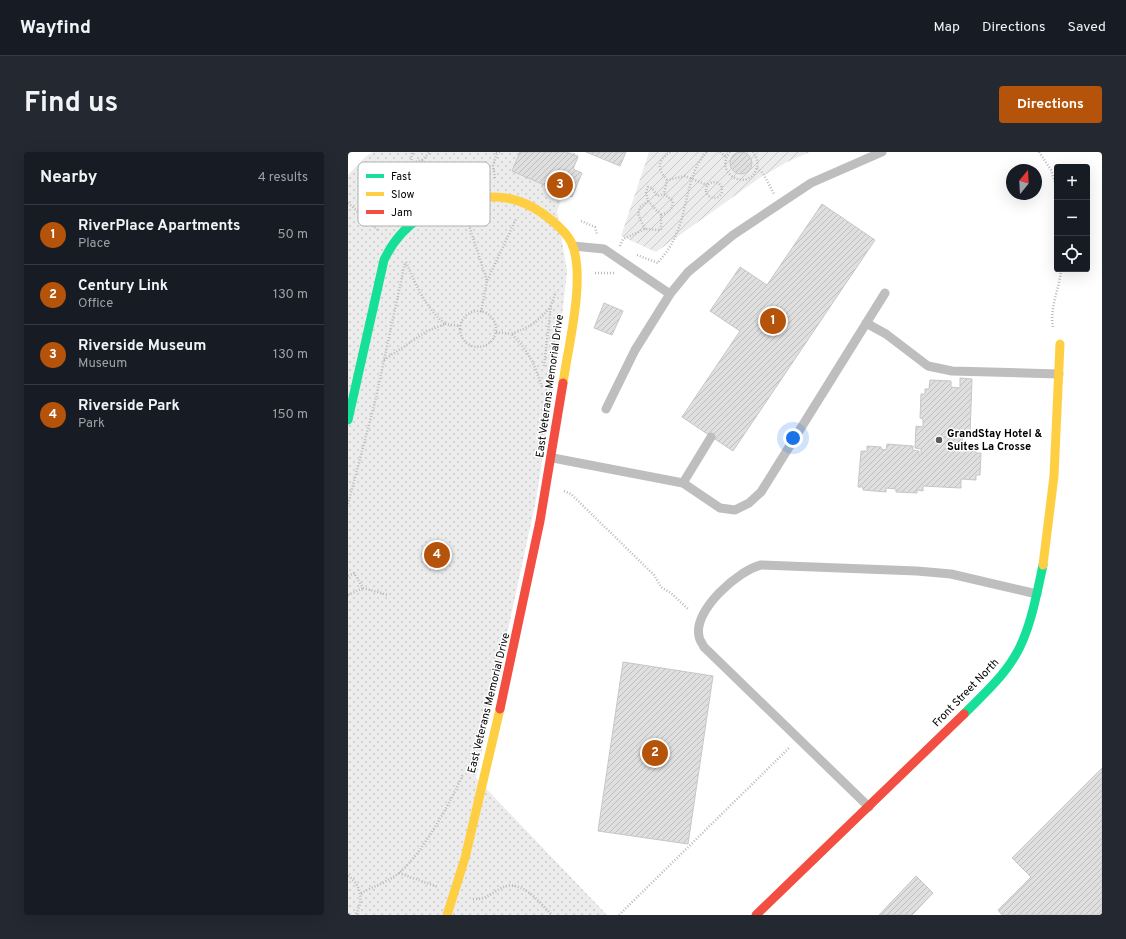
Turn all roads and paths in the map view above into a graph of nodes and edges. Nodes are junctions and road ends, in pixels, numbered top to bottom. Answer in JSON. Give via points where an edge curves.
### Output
{"nodes":[{"id":1,"x":430,"y":152,"type":"edge"},
{"id":2,"x":496,"y":152,"type":"edge"},
{"id":3,"x":501,"y":152,"type":"edge"},
{"id":4,"x":670,"y":152,"type":"edge"},
{"id":5,"x":706,"y":152,"type":"edge"},
{"id":6,"x":720,"y":152,"type":"edge"},
{"id":7,"x":730,"y":152,"type":"edge"},
{"id":8,"x":753,"y":152,"type":"edge"},
{"id":9,"x":882,"y":152,"type":"edge"},
{"id":10,"x":1040,"y":152,"type":"edge"},
{"id":11,"x":726,"y":157,"type":"junction"},
{"id":12,"x":422,"y":160,"type":"joint"},
{"id":13,"x":415,"y":162,"type":"edge"},
{"id":14,"x":757,"y":168,"type":"junction"},
{"id":15,"x":494,"y":177,"type":"junction"},
{"id":16,"x":490,"y":178,"type":"dead end"},
{"id":17,"x":499,"y":178,"type":"dead end"},
{"id":18,"x":1054,"y":179,"type":"edge"},
{"id":19,"x":667,"y":180,"type":"junction"},
{"id":20,"x":692,"y":180,"type":"junction"},
{"id":21,"x":707,"y":185,"type":"junction"},
{"id":22,"x":664,"y":194,"type":"junction"},
{"id":23,"x":490,"y":195,"type":"edge"},
{"id":24,"x":348,"y":202,"type":"edge"},
{"id":25,"x":524,"y":202,"type":"junction"},
{"id":26,"x":648,"y":202,"type":"junction"},
{"id":27,"x":780,"y":204,"type":"junction"},
{"id":28,"x":358,"y":211,"type":"edge"},
{"id":29,"x":661,"y":215,"type":"junction"},
{"id":30,"x":576,"y":219,"type":"dead end"},
{"id":31,"x":374,"y":226,"type":"edge"},
{"id":32,"x":406,"y":226,"type":"edge"},
{"id":33,"x":470,"y":226,"type":"edge"},
{"id":34,"x":384,"y":229,"type":"dead end"},
{"id":35,"x":645,"y":229,"type":"junction"},
{"id":36,"x":381,"y":233,"type":"junction"},
{"id":37,"x":378,"y":237,"type":"dead end"},
{"id":38,"x":598,"y":238,"type":"dead end"},
{"id":39,"x":623,"y":239,"type":"dead end"},
{"id":40,"x":573,"y":246,"type":"junction"},
{"id":41,"x":619,"y":247,"type":"dead end"},
{"id":42,"x":626,"y":250,"type":"dead end"},
{"id":43,"x":632,"y":253,"type":"dead end"},
{"id":44,"x":407,"y":255,"type":"dead end"},
{"id":45,"x":406,"y":261,"type":"junction"},
{"id":46,"x":591,"y":272,"type":"dead end"},
{"id":47,"x":1061,"y":272,"type":"edge"},
{"id":48,"x":640,"y":274,"type":"junction"},
{"id":49,"x":487,"y":281,"type":"junction"},
{"id":50,"x":558,"y":286,"type":"dead end"},
{"id":51,"x":885,"y":293,"type":"dead end"},
{"id":52,"x":670,"y":294,"type":"junction"},
{"id":53,"x":551,"y":306,"type":"junction"},
{"id":54,"x":481,"y":312,"type":"junction"},
{"id":55,"x":866,"y":323,"type":"junction"},
{"id":56,"x":445,"y":324,"type":"junction"},
{"id":57,"x":460,"y":326,"type":"junction"},
{"id":58,"x":496,"y":332,"type":"junction"},
{"id":59,"x":510,"y":334,"type":"junction"},
{"id":60,"x":1060,"y":344,"type":"joint"},
{"id":61,"x":384,"y":360,"type":"junction"},
{"id":62,"x":544,"y":372,"type":"dead end"},
{"id":63,"x":1059,"y":374,"type":"junction"},
{"id":64,"x":543,"y":379,"type":"dead end"},
{"id":65,"x":542,"y":387,"type":"junction"},
{"id":66,"x":541,"y":395,"type":"dead end"},
{"id":67,"x":606,"y":409,"type":"dead end"},
{"id":68,"x":348,"y":420,"type":"edge"},
{"id":69,"x":711,"y":437,"type":"dead end"},
{"id":70,"x":552,"y":458,"type":"junction"},
{"id":71,"x":683,"y":483,"type":"junction"},
{"id":72,"x":564,"y":491,"type":"dead end"},
{"id":73,"x":348,"y":504,"type":"edge"},
{"id":74,"x":348,"y":576,"type":"edge"},
{"id":75,"x":363,"y":588,"type":"junction"},
{"id":76,"x":1036,"y":594,"type":"junction"},
{"id":77,"x":348,"y":595,"type":"edge"},
{"id":78,"x":388,"y":595,"type":"dead end"},
{"id":79,"x":688,"y":609,"type":"dead end"},
{"id":80,"x":798,"y":739,"type":"junction"},
{"id":81,"x":465,"y":770,"type":"dead end"},
{"id":82,"x":870,"y":807,"type":"junction"},
{"id":83,"x":399,"y":873,"type":"junction"},
{"id":84,"x":348,"y":876,"type":"edge"},
{"id":85,"x":360,"y":893,"type":"junction"},
{"id":86,"x":456,"y":893,"type":"junction"},
{"id":87,"x":355,"y":915,"type":"edge"},
{"id":88,"x":447,"y":915,"type":"edge"},
{"id":89,"x":552,"y":915,"type":"edge"},
{"id":90,"x":619,"y":915,"type":"edge"},
{"id":91,"x":756,"y":915,"type":"edge"}],
"edges":[{"from":1,"to":12,"type":"path"},
{"from":2,"to":3,"type":"path"},
{"from":2,"to":15,"type":"path"},
{"from":4,"to":19,"type":"path","via":[[661,160],[660,167],[660,172]]},
{"from":5,"to":20,"type":"path"},
{"from":6,"to":11,"type":"path"},
{"from":7,"to":11,"type":"path"},
{"from":8,"to":14,"type":"path"},
{"from":9,"to":27,"type":"lane","via":[[810,183]]},
{"from":10,"to":18,"type":"path"},
{"from":11,"to":14,"type":"path","via":[[727,171],[733,178],[747,179]]},
{"from":12,"to":13,"type":"path"},
{"from":14,"to":27,"type":"path","via":[[763,173]]},
{"from":15,"to":16,"type":"path"},
{"from":15,"to":17,"type":"path"},
{"from":19,"to":20,"type":"path","via":[[680,176]]},
{"from":19,"to":22,"type":"path"},
{"from":20,"to":21,"type":"path"},
{"from":20,"to":43,"type":"path","via":[[676,236],[658,263]]},
{"from":21,"to":21,"type":"path","via":[[708,196],[716,198],[720,195],[722,190],[718,183],[711,182]]},
{"from":22,"to":26,"type":"path","via":[[657,196],[652,188],[648,187]]},
{"from":22,"to":29,"type":"path","via":[[673,201],[672,208],[668,213]]},
{"from":23,"to":25,"type":"street"},
{"from":24,"to":28,"type":"path"},
{"from":25,"to":40,"type":"street","via":[[554,223]]},
{"from":25,"to":49,"type":"path"},
{"from":26,"to":29,"type":"path"},
{"from":26,"to":35,"type":"path","via":[[640,206],[638,214]]},
{"from":27,"to":52,"type":"lane","via":[[733,235],[688,272]]},
{"from":29,"to":35,"type":"path","via":[[661,230]]},
{"from":30,"to":38,"type":"path","via":[[595,227]]},
{"from":31,"to":36,"type":"path"},
{"from":32,"to":68,"type":"street","via":[[394,239],[384,260]]},
{"from":33,"to":49,"type":"path"},
{"from":34,"to":36,"type":"path"},
{"from":35,"to":39,"type":"path"},
{"from":36,"to":37,"type":"path"},
{"from":40,"to":48,"type":"lane","via":[[604,249]]},
{"from":40,"to":70,"type":"street","name":"East Veterans Memorial Drive","via":[[576,283]]},
{"from":41,"to":42,"type":"path"},
{"from":44,"to":45,"type":"path"},
{"from":45,"to":56,"type":"path","via":[[424,300]]},
{"from":45,"to":61,"type":"path"},
{"from":46,"to":48,"type":"path"},
{"from":47,"to":60,"type":"path","via":[[1051,317]]},
{"from":48,"to":52,"type":"lane"},
{"from":49,"to":54,"type":"path"},
{"from":50,"to":53,"type":"path"},
{"from":51,"to":55,"type":"lane"},
{"from":52,"to":67,"type":"lane","via":[[635,350]]},
{"from":53,"to":59,"type":"path","via":[[536,322],[524,330]]},
{"from":53,"to":62,"type":"path"},
{"from":54,"to":57,"type":"path","via":[[470,313]]},
{"from":54,"to":58,"type":"path","via":[[490,316]]},
{"from":55,"to":63,"type":"lane","via":[[886,334],[928,366],[952,371]]},
{"from":55,"to":71,"type":"lane","via":[[761,492],[749,503],[735,510],[720,508]]},
{"from":56,"to":57,"type":"path"},
{"from":56,"to":61,"type":"path","via":[[427,331]]},
{"from":57,"to":58,"type":"path","via":[[461,338],[469,346],[486,345],[491,342]]},
{"from":58,"to":59,"type":"path"},
{"from":59,"to":65,"type":"path","via":[[520,342],[532,359]]},
{"from":60,"to":63,"type":"street","name":"Front Street North"},
{"from":61,"to":73,"type":"path"},
{"from":63,"to":76,"type":"street","name":"Front Street North","via":[[1048,541]]},
{"from":64,"to":65,"type":"path"},
{"from":65,"to":66,"type":"path"},
{"from":69,"to":71,"type":"lane"},
{"from":70,"to":71,"type":"lane"},
{"from":70,"to":86,"type":"street","name":"East Veterans Memorial Drive","via":[[516,645]]},
{"from":72,"to":79,"type":"path","via":[[571,494],[654,575],[661,587],[672,593]]},
{"from":74,"to":75,"type":"path","via":[[354,573]]},
{"from":75,"to":77,"type":"path"},
{"from":75,"to":78,"type":"path"},
{"from":76,"to":80,"type":"lane","via":[[951,574],[761,565],[751,568],[720,592],[704,613],[698,636],[704,647]]},
{"from":76,"to":82,"type":"street","name":"Front Street North","via":[[1026,632],[1009,666]]},
{"from":80,"to":82,"type":"lane"},
{"from":80,"to":90,"type":"path"},
{"from":81,"to":83,"type":"path","via":[[452,799],[418,850]]},
{"from":82,"to":91,"type":"street","name":"Front Street North"},
{"from":83,"to":85,"type":"path"},
{"from":83,"to":86,"type":"path"},
{"from":84,"to":85,"type":"path","via":[[357,885]]},
{"from":85,"to":87,"type":"path","via":[[361,901]]},
{"from":86,"to":88,"type":"street","name":"East Veterans Memorial Drive"},
{"from":86,"to":89,"type":"path","via":[[480,899],[502,887],[516,886],[532,895]]}]}
